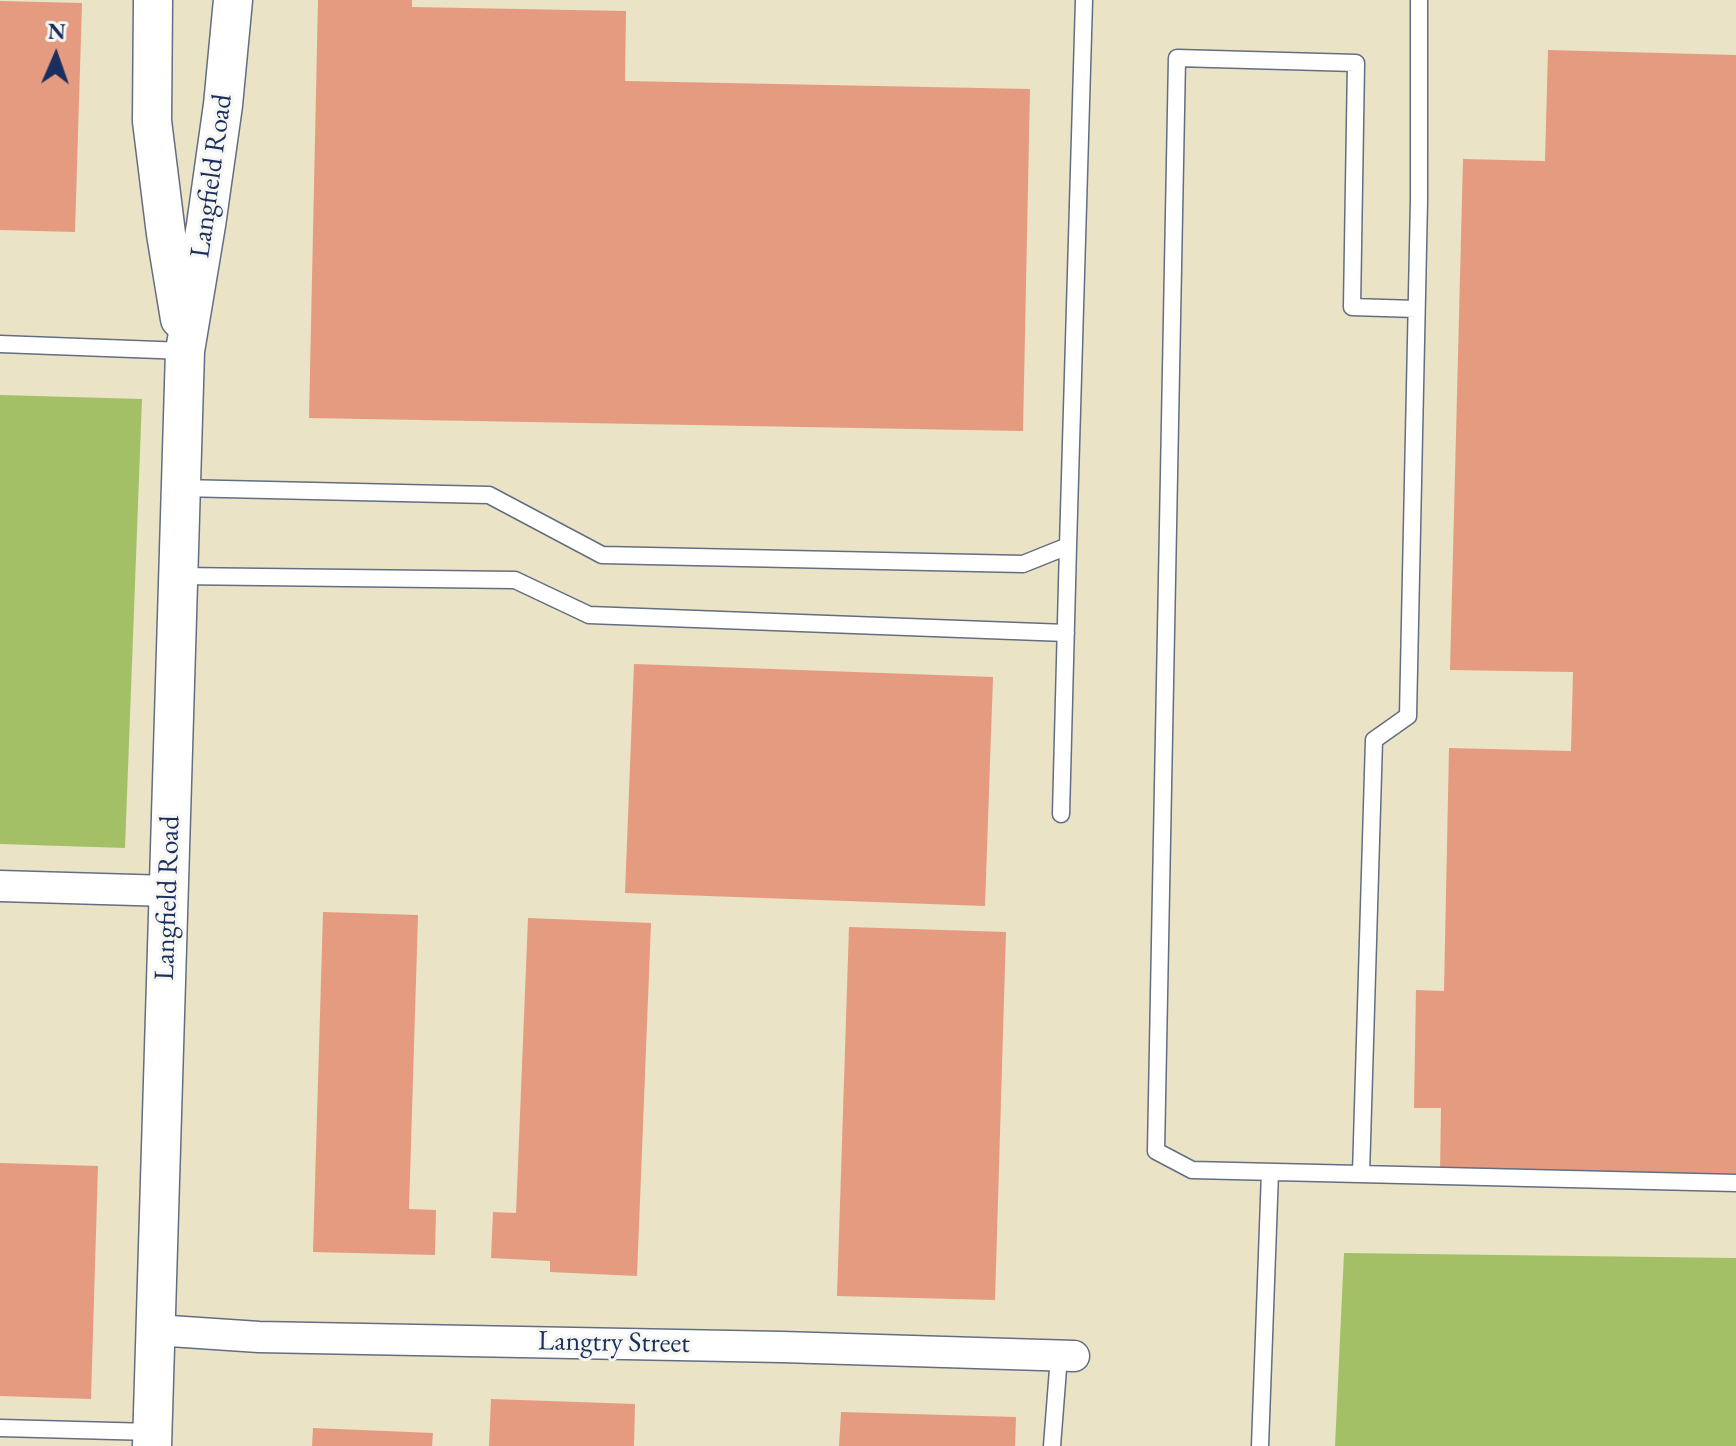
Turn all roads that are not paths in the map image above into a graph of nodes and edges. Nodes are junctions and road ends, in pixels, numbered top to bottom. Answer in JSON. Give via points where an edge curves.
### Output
{"nodes":[{"id":1,"x":153,"y":0,"type":"edge"},
{"id":2,"x":233,"y":0,"type":"edge"},
{"id":3,"x":1084,"y":0,"type":"edge"},
{"id":4,"x":1419,"y":0,"type":"edge"},
{"id":5,"x":1416,"y":309,"type":"junction"},
{"id":6,"x":0,"y":344,"type":"edge"},
{"id":7,"x":185,"y":351,"type":"junction"},
{"id":8,"x":180,"y":488,"type":"junction"},
{"id":9,"x":1068,"y":546,"type":"junction"},
{"id":10,"x":178,"y":576,"type":"junction"},
{"id":11,"x":1066,"y":633,"type":"junction"},
{"id":12,"x":1061,"y":814,"type":"dead end"},
{"id":13,"x":0,"y":886,"type":"edge"},
{"id":14,"x":169,"y":891,"type":"junction"},
{"id":15,"x":1270,"y":1172,"type":"junction"},
{"id":16,"x":1361,"y":1174,"type":"junction"},
{"id":17,"x":1736,"y":1183,"type":"edge"},
{"id":18,"x":155,"y":1330,"type":"junction"},
{"id":19,"x":1066,"y":1356,"type":"joint"},
{"id":20,"x":0,"y":1428,"type":"edge"},
{"id":21,"x":152,"y":1439,"type":"edge"},
{"id":22,"x":1052,"y":1446,"type":"edge"},
{"id":23,"x":1260,"y":1446,"type":"edge"}],
"edges":[{"from":1,"to":7,"type":"street","name":"Langfield Road","via":[[152,121]]},
{"from":2,"to":7,"type":"street","name":"Langfield Road","via":[[223,105]]},
{"from":3,"to":9,"type":"lane"},
{"from":4,"to":5,"type":"lane"},
{"from":5,"to":15,"type":"lane","via":[[1352,307],[1356,63],[1177,58],[1156,1151],[1192,1170]]},
{"from":5,"to":16,"type":"lane","via":[[1408,716],[1374,740]]},
{"from":6,"to":7,"type":"lane"},
{"from":7,"to":8,"type":"street","name":"Langfield Road"},
{"from":8,"to":9,"type":"lane","via":[[489,495],[602,555],[1023,564]]},
{"from":8,"to":10,"type":"street","name":"Langfield Road"},
{"from":9,"to":11,"type":"lane"},
{"from":10,"to":11,"type":"lane","via":[[515,580],[589,615]]},
{"from":10,"to":14,"type":"street","name":"Langfield Road"},
{"from":11,"to":12,"type":"lane"},
{"from":13,"to":14,"type":"street"},
{"from":14,"to":18,"type":"street","name":"Langfield Road"},
{"from":15,"to":16,"type":"lane"},
{"from":15,"to":23,"type":"lane"},
{"from":16,"to":17,"type":"lane"},
{"from":18,"to":19,"type":"street","name":"Langtry Street","via":[[259,1337]]},
{"from":18,"to":21,"type":"street","name":"Langfield Road"},
{"from":19,"to":22,"type":"lane"},
{"from":20,"to":21,"type":"lane"}]}
